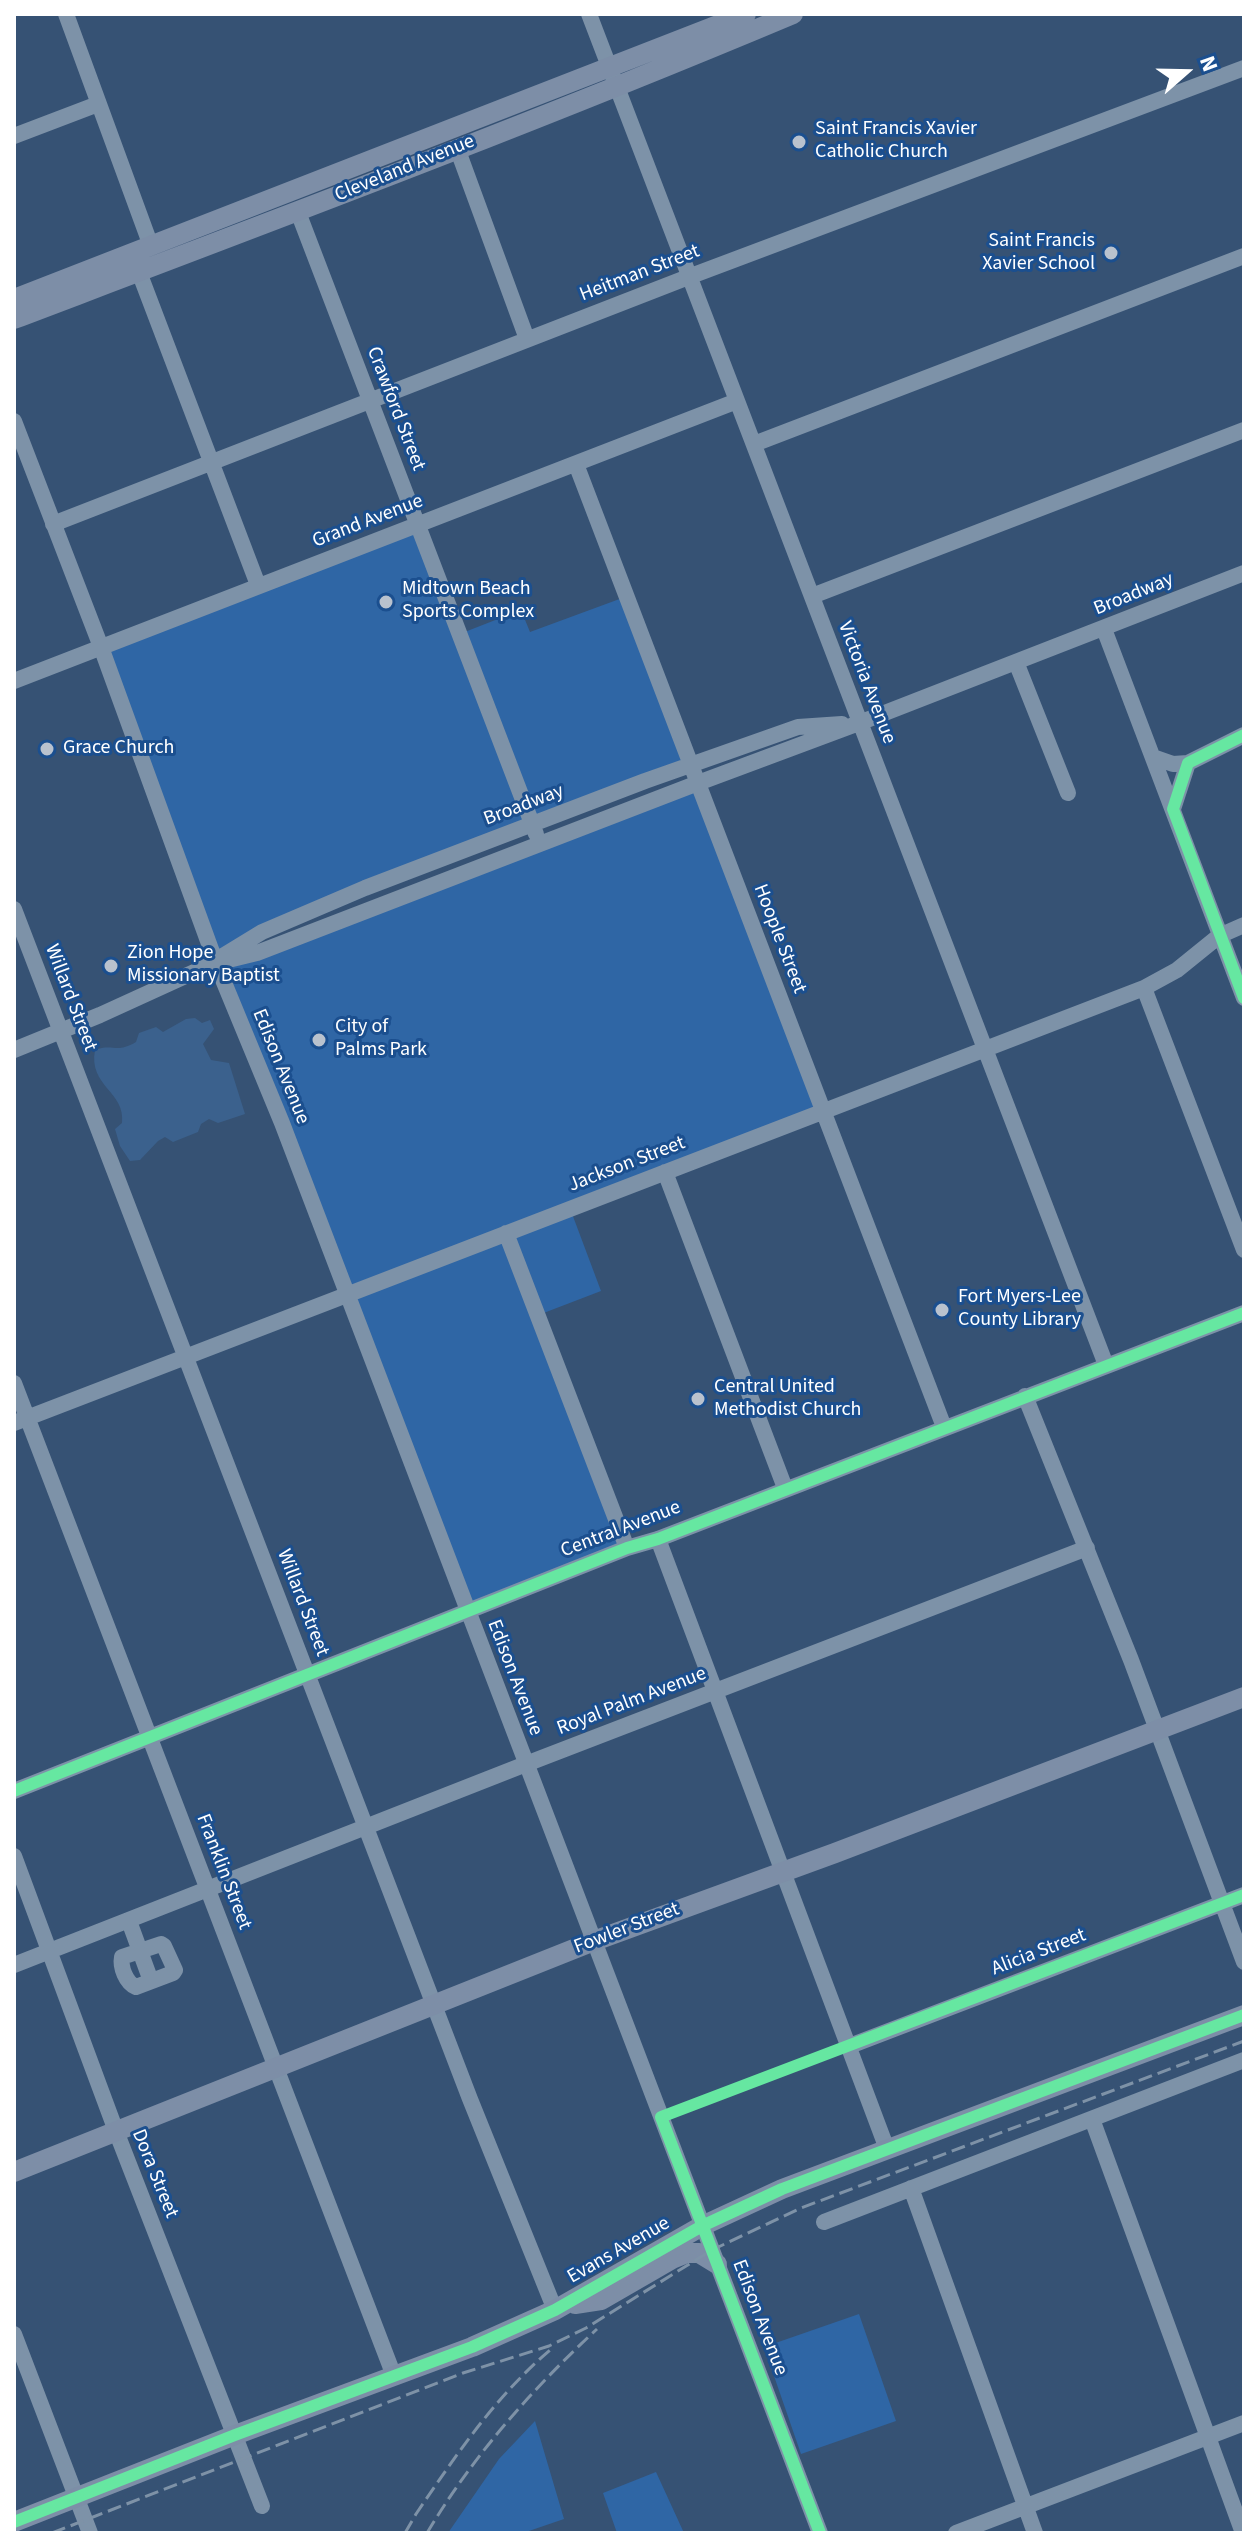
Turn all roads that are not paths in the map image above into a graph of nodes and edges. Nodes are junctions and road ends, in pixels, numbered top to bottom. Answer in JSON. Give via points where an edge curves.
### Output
{"nodes":[{"id":1,"x":66,"y":14,"type":"edge"},
{"id":2,"x":589,"y":14,"type":"edge"},
{"id":3,"x":746,"y":14,"type":"edge"},
{"id":4,"x":793,"y":14,"type":"edge"},
{"id":5,"x":1244,"y":68,"type":"edge"},
{"id":6,"x":614,"y":77,"type":"junction"},
{"id":7,"x":98,"y":104,"type":"junction"},
{"id":8,"x":14,"y":136,"type":"edge"},
{"id":9,"x":457,"y":148,"type":"junction"},
{"id":10,"x":333,"y":175,"type":"junction"},
{"id":11,"x":298,"y":212,"type":"junction"},
{"id":12,"x":151,"y":246,"type":"junction"},
{"id":13,"x":1244,"y":256,"type":"edge"},
{"id":14,"x":139,"y":272,"type":"junction"},
{"id":15,"x":691,"y":276,"type":"junction"},
{"id":16,"x":14,"y":299,"type":"edge"},
{"id":17,"x":14,"y":319,"type":"edge"},
{"id":18,"x":527,"y":339,"type":"junction"},
{"id":19,"x":370,"y":399,"type":"junction"},
{"id":20,"x":737,"y":401,"type":"junction"},
{"id":21,"x":14,"y":421,"type":"edge"},
{"id":22,"x":1244,"y":430,"type":"edge"},
{"id":23,"x":754,"y":444,"type":"junction"},
{"id":24,"x":211,"y":463,"type":"junction"},
{"id":25,"x":576,"y":464,"type":"junction"},
{"id":26,"x":53,"y":524,"type":"junction"},
{"id":27,"x":417,"y":525,"type":"junction"},
{"id":28,"x":1244,"y":573,"type":"edge"},
{"id":29,"x":258,"y":585,"type":"junction"},
{"id":30,"x":812,"y":596,"type":"junction"},
{"id":31,"x":1104,"y":629,"type":"junction"},
{"id":32,"x":101,"y":647,"type":"junction"},
{"id":33,"x":1016,"y":662,"type":"junction"},
{"id":34,"x":14,"y":681,"type":"edge"},
{"id":35,"x":859,"y":723,"type":"junction"},
{"id":36,"x":1244,"y":735,"type":"edge"},
{"id":37,"x":1153,"y":757,"type":"junction"},
{"id":38,"x":1188,"y":763,"type":"junction"},
{"id":39,"x":690,"y":764,"type":"junction"},
{"id":40,"x":698,"y":783,"type":"junction"},
{"id":41,"x":1068,"y":793,"type":"dead end"},
{"id":42,"x":1173,"y":809,"type":"junction"},
{"id":43,"x":532,"y":825,"type":"junction"},
{"id":44,"x":540,"y":845,"type":"junction"},
{"id":45,"x":14,"y":909,"type":"edge"},
{"id":46,"x":1244,"y":925,"type":"edge"},
{"id":47,"x":1219,"y":936,"type":"junction"},
{"id":48,"x":216,"y":963,"type":"junction"},
{"id":49,"x":1144,"y":988,"type":"junction"},
{"id":50,"x":1244,"y":998,"type":"edge"},
{"id":51,"x":61,"y":1031,"type":"junction"},
{"id":52,"x":985,"y":1049,"type":"junction"},
{"id":53,"x":14,"y":1050,"type":"edge"},
{"id":54,"x":824,"y":1111,"type":"junction"},
{"id":55,"x":665,"y":1172,"type":"junction"},
{"id":56,"x":506,"y":1233,"type":"junction"},
{"id":57,"x":1244,"y":1250,"type":"edge"},
{"id":58,"x":346,"y":1295,"type":"junction"},
{"id":59,"x":1244,"y":1313,"type":"edge"},
{"id":60,"x":186,"y":1356,"type":"junction"},
{"id":61,"x":1106,"y":1365,"type":"junction"},
{"id":62,"x":14,"y":1383,"type":"edge"},
{"id":63,"x":1025,"y":1396,"type":"junction"},
{"id":64,"x":21,"y":1420,"type":"edge"},
{"id":65,"x":944,"y":1427,"type":"junction"},
{"id":66,"x":785,"y":1488,"type":"junction"},
{"id":67,"x":658,"y":1539,"type":"junction"},
{"id":68,"x":627,"y":1548,"type":"junction"},
{"id":69,"x":1087,"y":1548,"type":"junction"},
{"id":70,"x":467,"y":1612,"type":"junction"},
{"id":71,"x":308,"y":1675,"type":"junction"},
{"id":72,"x":715,"y":1692,"type":"junction"},
{"id":73,"x":1244,"y":1697,"type":"edge"},
{"id":74,"x":1157,"y":1730,"type":"junction"},
{"id":75,"x":149,"y":1738,"type":"junction"},
{"id":76,"x":526,"y":1764,"type":"junction"},
{"id":77,"x":14,"y":1791,"type":"edge"},
{"id":78,"x":365,"y":1827,"type":"junction"},
{"id":79,"x":14,"y":1856,"type":"edge"},
{"id":80,"x":782,"y":1872,"type":"junction"},
{"id":81,"x":208,"y":1890,"type":"junction"},
{"id":82,"x":1244,"y":1895,"type":"edge"},
{"id":83,"x":1222,"y":1903,"type":"junction"},
{"id":84,"x":129,"y":1921,"type":"junction"},
{"id":85,"x":594,"y":1941,"type":"junction"},
{"id":86,"x":50,"y":1951,"type":"junction"},
{"id":87,"x":140,"y":1951,"type":"junction"},
{"id":88,"x":1244,"y":1962,"type":"edge"},
{"id":89,"x":14,"y":1965,"type":"edge"},
{"id":90,"x":434,"y":2004,"type":"junction"},
{"id":91,"x":1244,"y":2015,"type":"edge"},
{"id":92,"x":847,"y":2047,"type":"junction"},
{"id":93,"x":1244,"y":2060,"type":"edge"},
{"id":94,"x":276,"y":2068,"type":"junction"},
{"id":95,"x":1092,"y":2119,"type":"junction"},
{"id":96,"x":116,"y":2131,"type":"junction"},
{"id":97,"x":887,"y":2149,"type":"junction"},
{"id":98,"x":14,"y":2172,"type":"edge"},
{"id":99,"x":911,"y":2188,"type":"junction"},
{"id":100,"x":824,"y":2222,"type":"dead end"},
{"id":101,"x":702,"y":2226,"type":"junction"},
{"id":102,"x":717,"y":2264,"type":"junction"},
{"id":103,"x":559,"y":2308,"type":"junction"},
{"id":104,"x":14,"y":2334,"type":"edge"},
{"id":105,"x":394,"y":2376,"type":"junction"},
{"id":106,"x":1244,"y":2423,"type":"edge"},
{"id":107,"x":235,"y":2435,"type":"junction"},
{"id":108,"x":1208,"y":2437,"type":"junction"},
{"id":109,"x":76,"y":2497,"type":"junction"},
{"id":110,"x":262,"y":2506,"type":"dead end"},
{"id":111,"x":1026,"y":2506,"type":"junction"},
{"id":112,"x":14,"y":2522,"type":"edge"},
{"id":113,"x":90,"y":2533,"type":"edge"},
{"id":114,"x":820,"y":2533,"type":"edge"},
{"id":115,"x":956,"y":2533,"type":"edge"},
{"id":116,"x":1035,"y":2533,"type":"edge"},
{"id":117,"x":1243,"y":2533,"type":"edge"}],
"edges":[{"from":1,"to":7,"type":"street"},
{"from":2,"to":6,"type":"street","name":"Victoria Avenue"},
{"from":3,"to":6,"type":"main road","name":"Cleveland Avenue"},
{"from":4,"to":6,"type":"main road","name":"Cleveland Avenue"},
{"from":5,"to":15,"type":"street","name":"Heitman Street"},
{"from":6,"to":9,"type":"main road","name":"Cleveland Avenue"},
{"from":6,"to":10,"type":"main road","name":"Cleveland Avenue"},
{"from":6,"to":15,"type":"street","name":"Victoria Avenue"},
{"from":7,"to":8,"type":"street"},
{"from":7,"to":12,"type":"street"},
{"from":9,"to":11,"type":"main road","name":"Cleveland Avenue"},
{"from":9,"to":18,"type":"street"},
{"from":10,"to":11,"type":"main road"},
{"from":10,"to":12,"type":"main road","name":"Cleveland Avenue"},
{"from":11,"to":14,"type":"main road","name":"Cleveland Avenue"},
{"from":11,"to":19,"type":"street","name":"Crawford Street"},
{"from":12,"to":16,"type":"main road","name":"Cleveland Avenue"},
{"from":13,"to":23,"type":"street"},
{"from":14,"to":17,"type":"main road","name":"Cleveland Avenue"},
{"from":14,"to":24,"type":"street"},
{"from":15,"to":18,"type":"street","name":"Heitman Street"},
{"from":15,"to":20,"type":"street","name":"Victoria Avenue"},
{"from":18,"to":19,"type":"street","name":"Heitman Street"},
{"from":19,"to":24,"type":"street","name":"Heitman Street"},
{"from":19,"to":27,"type":"street","name":"Crawford Street"},
{"from":20,"to":23,"type":"street","name":"Victoria Avenue"},
{"from":20,"to":25,"type":"street","name":"Grand Avenue"},
{"from":21,"to":26,"type":"street","name":"Edison Avenue"},
{"from":22,"to":30,"type":"street"},
{"from":23,"to":30,"type":"street","name":"Victoria Avenue"},
{"from":24,"to":26,"type":"street","name":"Heitman Street"},
{"from":24,"to":29,"type":"street"},
{"from":25,"to":27,"type":"street","name":"Grand Avenue"},
{"from":25,"to":39,"type":"street","name":"Hoople Street"},
{"from":26,"to":32,"type":"street","name":"Edison Avenue"},
{"from":27,"to":29,"type":"street","name":"Grand Avenue"},
{"from":27,"to":43,"type":"street","name":"Crawford Street"},
{"from":28,"to":31,"type":"street","name":"Broadway"},
{"from":29,"to":32,"type":"street","name":"Grand Avenue"},
{"from":30,"to":35,"type":"street","name":"Victoria Avenue"},
{"from":31,"to":33,"type":"street","name":"Broadway"},
{"from":31,"to":37,"type":"street"},
{"from":32,"to":34,"type":"street","name":"Grand Avenue"},
{"from":32,"to":48,"type":"street","name":"Edison Avenue"},
{"from":33,"to":35,"type":"street","name":"Broadway"},
{"from":33,"to":41,"type":"street"},
{"from":35,"to":39,"type":"street","name":"Broadway","via":[[798,727]]},
{"from":35,"to":40,"type":"street","name":"Broadway"},
{"from":35,"to":52,"type":"street","name":"Victoria Avenue"},
{"from":36,"to":38,"type":"street"},
{"from":37,"to":38,"type":"street"},
{"from":37,"to":42,"type":"street"},
{"from":38,"to":42,"type":"street"},
{"from":39,"to":40,"type":"street","name":"Hoople Street"},
{"from":39,"to":43,"type":"street","name":"Broadway"},
{"from":40,"to":44,"type":"street","name":"Broadway"},
{"from":40,"to":54,"type":"street","name":"Hoople Street"},
{"from":42,"to":47,"type":"street"},
{"from":43,"to":44,"type":"street","name":"Crawford Street"},
{"from":43,"to":48,"type":"street","name":"Broadway","via":[[262,932]]},
{"from":44,"to":48,"type":"street","name":"Broadway","via":[[257,953]]},
{"from":45,"to":51,"type":"street","name":"Willard Street"},
{"from":46,"to":47,"type":"street","name":"Jackson Street"},
{"from":47,"to":49,"type":"street","name":"Jackson Street","via":[[1177,970]]},
{"from":47,"to":50,"type":"street"},
{"from":48,"to":51,"type":"street","name":"Broadway"},
{"from":48,"to":58,"type":"street","name":"Edison Avenue"},
{"from":49,"to":52,"type":"street","name":"Jackson Street"},
{"from":49,"to":57,"type":"street"},
{"from":51,"to":53,"type":"street","name":"Broadway"},
{"from":51,"to":60,"type":"street","name":"Willard Street"},
{"from":52,"to":54,"type":"street","name":"Jackson Street"},
{"from":52,"to":61,"type":"street","name":"Victoria Avenue"},
{"from":54,"to":55,"type":"street","name":"Jackson Street"},
{"from":54,"to":65,"type":"street","name":"Hoople Street"},
{"from":55,"to":56,"type":"street","name":"Jackson Street"},
{"from":55,"to":66,"type":"street"},
{"from":56,"to":58,"type":"street","name":"Jackson Street"},
{"from":56,"to":68,"type":"street"},
{"from":58,"to":60,"type":"street","name":"Jackson Street"},
{"from":58,"to":70,"type":"street","name":"Edison Avenue"},
{"from":59,"to":61,"type":"street","name":"Central Avenue"},
{"from":60,"to":64,"type":"street","name":"Jackson Street"},
{"from":60,"to":71,"type":"street","name":"Willard Street"},
{"from":61,"to":63,"type":"street","name":"Central Avenue"},
{"from":62,"to":64,"type":"street","name":"Franklin Street"},
{"from":63,"to":65,"type":"street","name":"Central Avenue"},
{"from":63,"to":69,"type":"street"},
{"from":64,"to":75,"type":"street","name":"Franklin Street"},
{"from":65,"to":66,"type":"street","name":"Central Avenue"},
{"from":66,"to":67,"type":"street","name":"Central Avenue"},
{"from":67,"to":68,"type":"street","name":"Central Avenue"},
{"from":67,"to":72,"type":"street"},
{"from":68,"to":70,"type":"street","name":"Central Avenue"},
{"from":69,"to":72,"type":"street","name":"Royal Palm Avenue"},
{"from":69,"to":74,"type":"street"},
{"from":70,"to":71,"type":"street","name":"Central Avenue"},
{"from":70,"to":76,"type":"street","name":"Edison Avenue"},
{"from":71,"to":75,"type":"street","name":"Central Avenue"},
{"from":71,"to":78,"type":"street","name":"Willard Street"},
{"from":72,"to":76,"type":"street","name":"Royal Palm Avenue"},
{"from":72,"to":80,"type":"street"},
{"from":73,"to":74,"type":"main road","name":"Fowler Street"},
{"from":74,"to":80,"type":"main road","name":"Fowler Street"},
{"from":74,"to":83,"type":"street"},
{"from":75,"to":77,"type":"street","name":"Central Avenue"},
{"from":75,"to":81,"type":"street","name":"Franklin Street"},
{"from":76,"to":78,"type":"street","name":"Royal Palm Avenue"},
{"from":76,"to":85,"type":"street","name":"Edison Avenue"},
{"from":78,"to":81,"type":"street","name":"Royal Palm Avenue"},
{"from":78,"to":90,"type":"street","name":"Willard Street"},
{"from":79,"to":86,"type":"street","name":"Dora Street"},
{"from":80,"to":85,"type":"main road","name":"Fowler Street"},
{"from":80,"to":92,"type":"street"},
{"from":81,"to":84,"type":"street","name":"Royal Palm Avenue"},
{"from":81,"to":94,"type":"street","name":"Franklin Street"},
{"from":82,"to":83,"type":"street","name":"Alicia Street"},
{"from":83,"to":88,"type":"street"},
{"from":83,"to":92,"type":"street","name":"Alicia Street"},
{"from":84,"to":86,"type":"street","name":"Royal Palm Avenue"},
{"from":84,"to":87,"type":"street"},
{"from":85,"to":90,"type":"main road","name":"Fowler Street"},
{"from":85,"to":101,"type":"street","name":"Edison Avenue"},
{"from":86,"to":89,"type":"street","name":"Royal Palm Avenue"},
{"from":86,"to":96,"type":"street","name":"Dora Street"},
{"from":87,"to":87,"type":"street","via":[[161,1944],[175,1970],[133,1986],[122,1957]]},
{"from":90,"to":94,"type":"main road","name":"Fowler Street"},
{"from":90,"to":103,"type":"street","name":"Willard Street","via":[[501,2178]]},
{"from":91,"to":97,"type":"main road","name":"Evans Avenue"},
{"from":92,"to":97,"type":"street"},
{"from":93,"to":95,"type":"street"},
{"from":94,"to":96,"type":"main road","name":"Fowler Street"},
{"from":94,"to":105,"type":"street","name":"Franklin Street"},
{"from":95,"to":99,"type":"street"},
{"from":95,"to":108,"type":"street"},
{"from":96,"to":98,"type":"main road","name":"Fowler Street"},
{"from":96,"to":107,"type":"street","name":"Dora Street"},
{"from":97,"to":101,"type":"main road","name":"Evans Avenue"},
{"from":99,"to":100,"type":"street"},
{"from":99,"to":111,"type":"street"},
{"from":101,"to":102,"type":"street","name":"Edison Avenue"},
{"from":101,"to":103,"type":"main road","name":"Evans Avenue"},
{"from":102,"to":103,"type":"main road","via":[[699,2253],[687,2253],[601,2300]]},
{"from":102,"to":114,"type":"street","name":"Edison Avenue"},
{"from":103,"to":105,"type":"main road","name":"Evans Avenue"},
{"from":104,"to":109,"type":"street"},
{"from":105,"to":107,"type":"main road","name":"Evans Avenue"},
{"from":106,"to":108,"type":"street"},
{"from":107,"to":109,"type":"main road","name":"Evans Avenue"},
{"from":107,"to":110,"type":"street","name":"Dora Street"},
{"from":108,"to":111,"type":"street"},
{"from":108,"to":117,"type":"street"},
{"from":109,"to":112,"type":"main road","name":"Evans Avenue"},
{"from":109,"to":113,"type":"street"},
{"from":111,"to":115,"type":"street"},
{"from":111,"to":116,"type":"street"}]}
